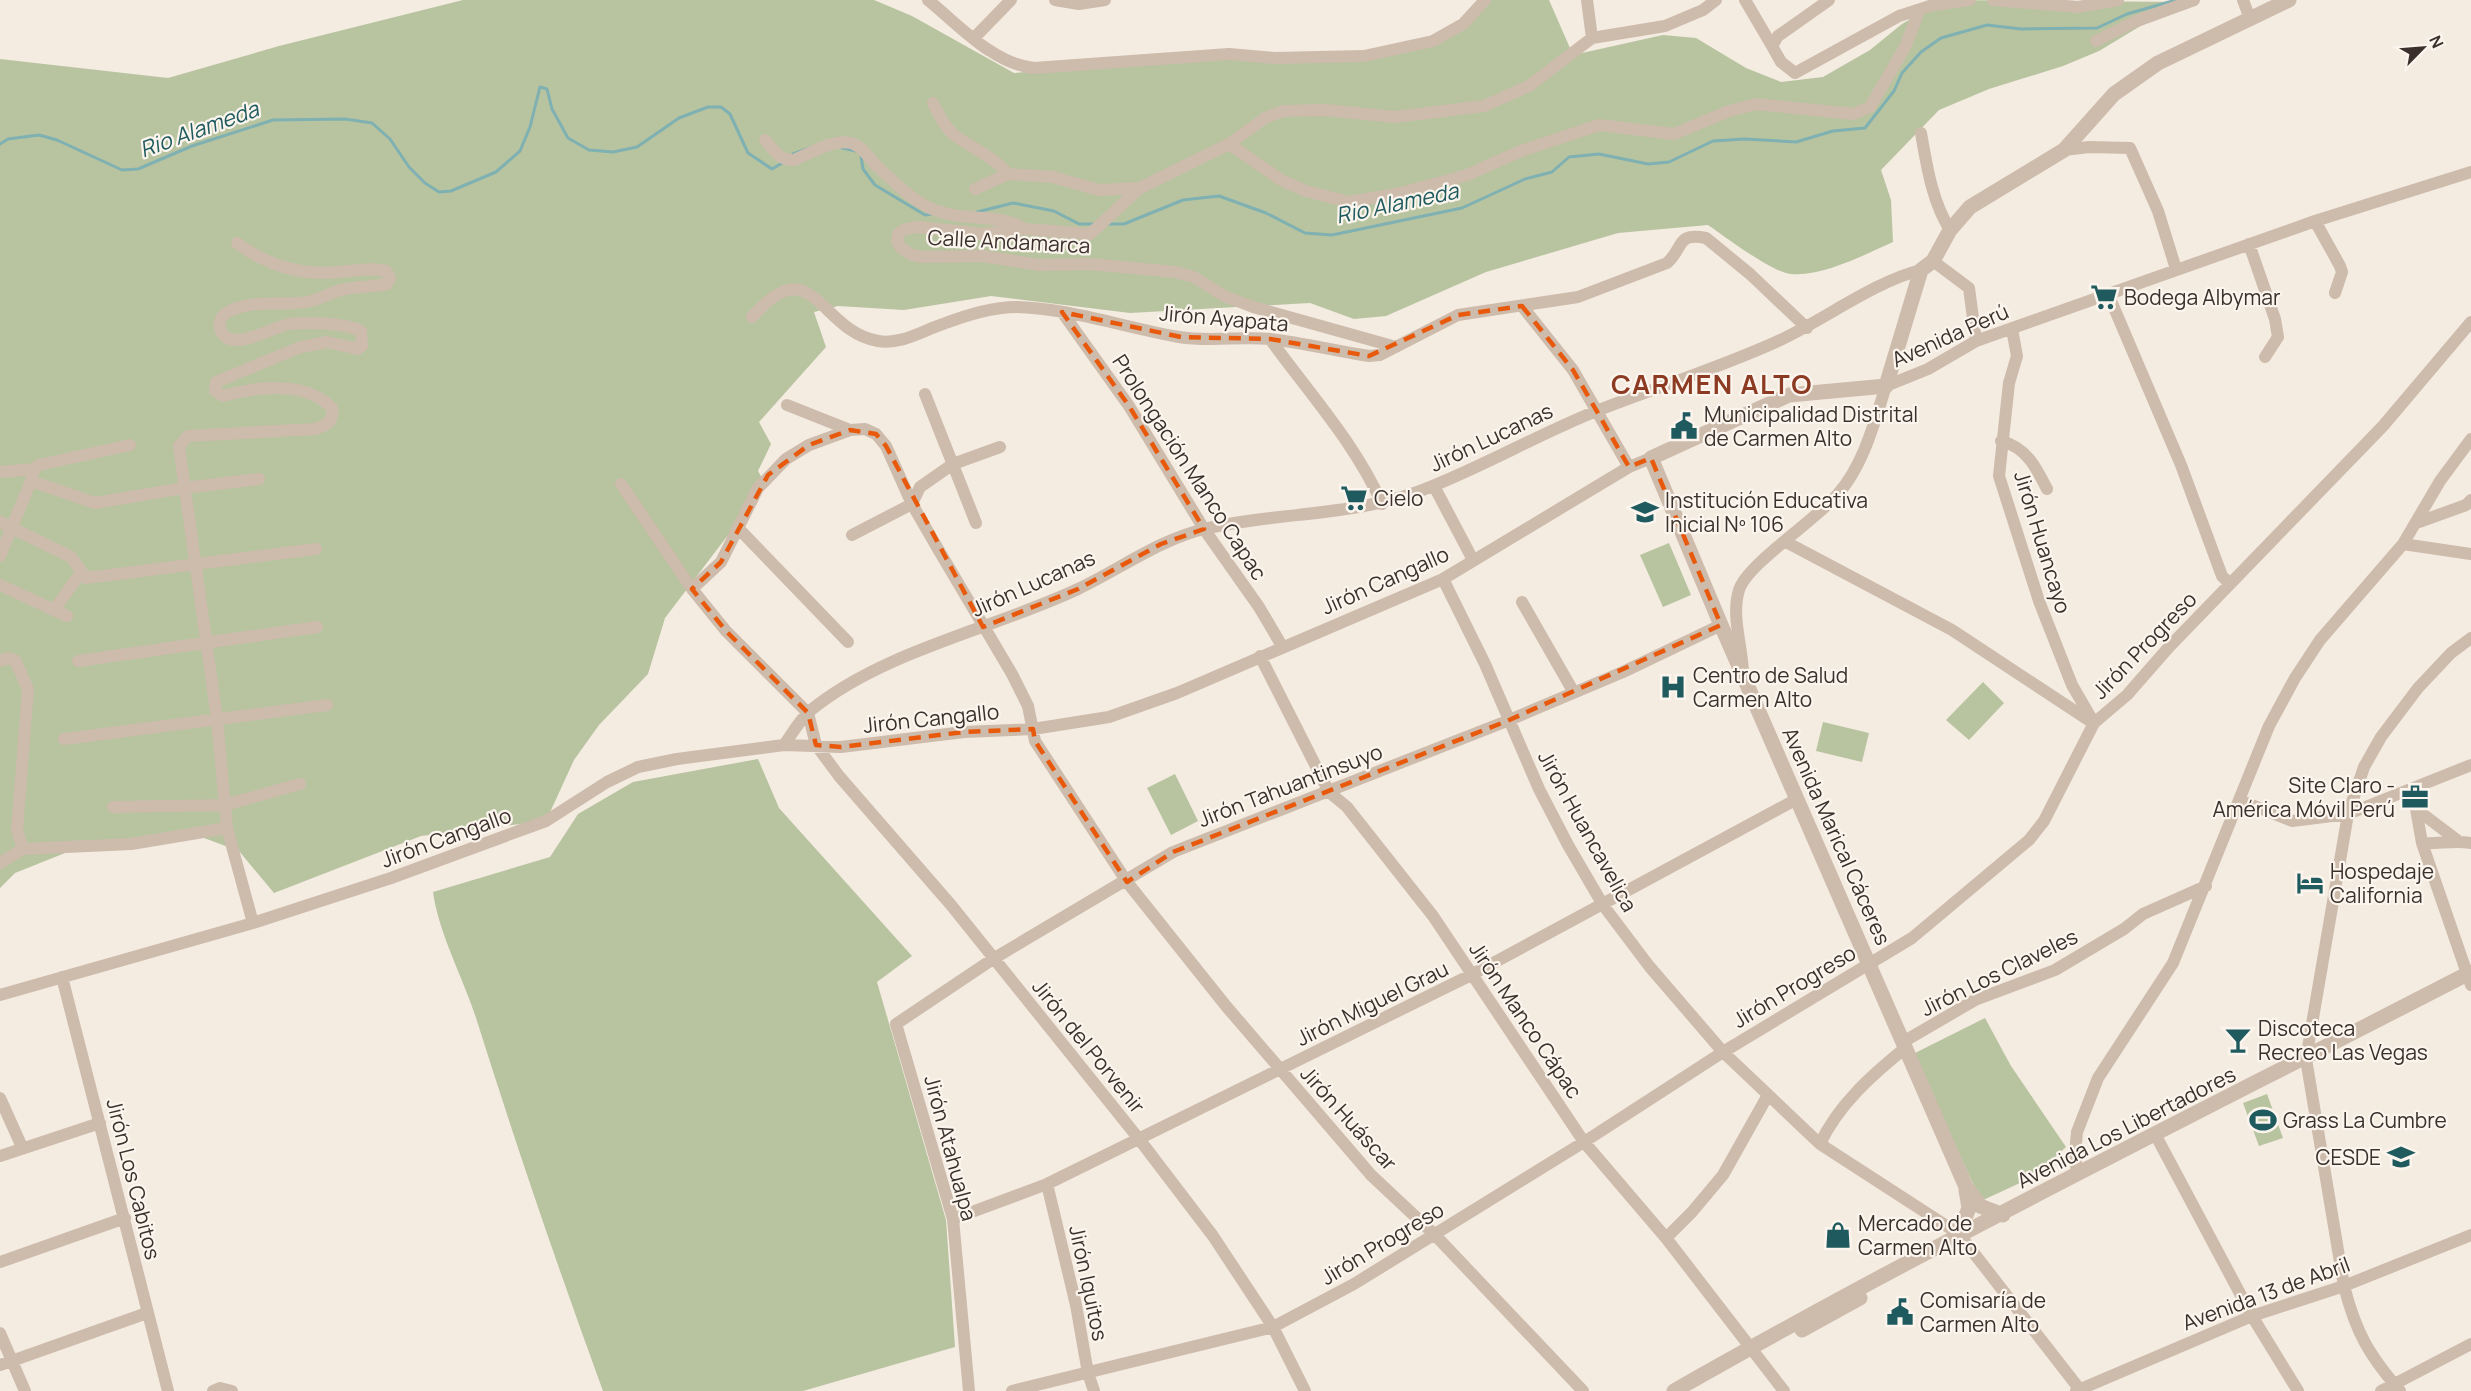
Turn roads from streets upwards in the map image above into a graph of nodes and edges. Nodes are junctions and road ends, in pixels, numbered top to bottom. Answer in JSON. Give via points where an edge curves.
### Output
{"nodes":[{"id":1,"x":928,"y":0,"type":"edge"},
{"id":2,"x":1011,"y":0,"type":"edge"},
{"id":3,"x":1055,"y":0,"type":"edge"},
{"id":4,"x":1105,"y":0,"type":"edge"},
{"id":5,"x":1485,"y":0,"type":"edge"},
{"id":6,"x":1587,"y":0,"type":"edge"},
{"id":7,"x":1716,"y":0,"type":"edge"},
{"id":8,"x":1745,"y":0,"type":"edge"},
{"id":9,"x":1829,"y":0,"type":"edge"},
{"id":10,"x":1970,"y":0,"type":"edge"},
{"id":11,"x":1993,"y":0,"type":"edge"},
{"id":12,"x":2118,"y":0,"type":"edge"},
{"id":13,"x":2194,"y":0,"type":"edge"},
{"id":14,"x":2243,"y":0,"type":"edge"},
{"id":15,"x":2289,"y":0,"type":"edge"},
{"id":16,"x":1954,"y":1,"type":"edge"},
{"id":17,"x":2077,"y":4,"type":"edge"},
{"id":18,"x":1919,"y":10,"type":"junction"},
{"id":19,"x":2250,"y":19,"type":"junction"},
{"id":20,"x":974,"y":38,"type":"junction"},
{"id":21,"x":1592,"y":38,"type":"junction"},
{"id":22,"x":2096,"y":41,"type":"dead end"},
{"id":23,"x":1772,"y":46,"type":"junction"},
{"id":24,"x":933,"y":103,"type":"dead end"},
{"id":25,"x":1921,"y":134,"type":"dead end"},
{"id":26,"x":765,"y":140,"type":"dead end"},
{"id":27,"x":1229,"y":144,"type":"junction"},
{"id":28,"x":2064,"y":150,"type":"junction"},
{"id":29,"x":2471,"y":172,"type":"edge"},
{"id":30,"x":1008,"y":174,"type":"junction"},
{"id":31,"x":1140,"y":188,"type":"junction"},
{"id":32,"x":975,"y":189,"type":"dead end"},
{"id":33,"x":2315,"y":221,"type":"junction"},
{"id":34,"x":1025,"y":229,"type":"junction"},
{"id":35,"x":1950,"y":230,"type":"junction"},
{"id":36,"x":237,"y":243,"type":"dead end"},
{"id":37,"x":2249,"y":244,"type":"junction"},
{"id":38,"x":1927,"y":266,"type":"junction"},
{"id":39,"x":2176,"y":269,"type":"junction"},
{"id":40,"x":2335,"y":293,"type":"dead end"},
{"id":41,"x":2109,"y":296,"type":"junction"},
{"id":42,"x":1522,"y":306,"type":"junction"},
{"id":43,"x":1062,"y":312,"type":"junction"},
{"id":44,"x":752,"y":317,"type":"dead end"},
{"id":45,"x":2471,"y":322,"type":"edge"},
{"id":46,"x":1807,"y":328,"type":"junction"},
{"id":47,"x":2012,"y":329,"type":"junction"},
{"id":48,"x":1270,"y":339,"type":"junction"},
{"id":49,"x":1976,"y":341,"type":"junction"},
{"id":50,"x":1396,"y":346,"type":"junction"},
{"id":51,"x":2265,"y":357,"type":"dead end"},
{"id":52,"x":1886,"y":386,"type":"junction"},
{"id":53,"x":925,"y":394,"type":"dead end"},
{"id":54,"x":788,"y":405,"type":"dead end"},
{"id":55,"x":1597,"y":411,"type":"junction"},
{"id":56,"x":850,"y":430,"type":"junction"},
{"id":57,"x":2471,"y":439,"type":"edge"},
{"id":58,"x":2001,"y":441,"type":"junction"},
{"id":59,"x":130,"y":445,"type":"dead end"},
{"id":60,"x":1000,"y":447,"type":"dead end"},
{"id":61,"x":1651,"y":458,"type":"junction"},
{"id":62,"x":953,"y":464,"type":"junction"},
{"id":63,"x":1629,"y":467,"type":"junction"},
{"id":64,"x":0,"y":472,"type":"edge"},
{"id":65,"x":32,"y":475,"type":"junction"},
{"id":66,"x":259,"y":479,"type":"dead end"},
{"id":67,"x":621,"y":484,"type":"dead end"},
{"id":68,"x":1434,"y":486,"type":"junction"},
{"id":69,"x":184,"y":488,"type":"junction"},
{"id":70,"x":2047,"y":489,"type":"dead end"},
{"id":71,"x":2471,"y":500,"type":"edge"},
{"id":72,"x":912,"y":504,"type":"junction"},
{"id":73,"x":1382,"y":504,"type":"junction"},
{"id":74,"x":0,"y":522,"type":"edge"},
{"id":75,"x":2419,"y":522,"type":"junction"},
{"id":76,"x":976,"y":523,"type":"dead end"},
{"id":77,"x":13,"y":527,"type":"junction"},
{"id":78,"x":739,"y":529,"type":"junction"},
{"id":79,"x":1204,"y":529,"type":"junction"},
{"id":80,"x":852,"y":535,"type":"dead end"},
{"id":81,"x":1786,"y":542,"type":"junction"},
{"id":82,"x":2403,"y":544,"type":"junction"},
{"id":83,"x":316,"y":549,"type":"dead end"},
{"id":84,"x":2471,"y":554,"type":"edge"},
{"id":85,"x":0,"y":556,"type":"edge"},
{"id":86,"x":1473,"y":560,"type":"junction"},
{"id":87,"x":194,"y":563,"type":"junction"},
{"id":88,"x":80,"y":573,"type":"junction"},
{"id":89,"x":1443,"y":579,"type":"junction"},
{"id":90,"x":2230,"y":584,"type":"junction"},
{"id":91,"x":0,"y":585,"type":"edge"},
{"id":92,"x":692,"y":589,"type":"junction"},
{"id":93,"x":1522,"y":602,"type":"dead end"},
{"id":94,"x":54,"y":610,"type":"junction"},
{"id":95,"x":67,"y":616,"type":"dead end"},
{"id":96,"x":1721,"y":625,"type":"junction"},
{"id":97,"x":317,"y":627,"type":"dead end"},
{"id":98,"x":982,"y":627,"type":"junction"},
{"id":99,"x":2471,"y":638,"type":"edge"},
{"id":100,"x":848,"y":642,"type":"dead end"},
{"id":101,"x":206,"y":643,"type":"junction"},
{"id":102,"x":1282,"y":646,"type":"junction"},
{"id":103,"x":1260,"y":656,"type":"junction"},
{"id":104,"x":0,"y":661,"type":"edge"},
{"id":105,"x":78,"y":661,"type":"dead end"},
{"id":106,"x":1743,"y":676,"type":"junction"},
{"id":107,"x":1573,"y":691,"type":"junction"},
{"id":108,"x":327,"y":705,"type":"dead end"},
{"id":109,"x":808,"y":713,"type":"junction"},
{"id":110,"x":217,"y":719,"type":"junction"},
{"id":111,"x":1507,"y":721,"type":"junction"},
{"id":112,"x":2094,"y":723,"type":"junction"},
{"id":113,"x":1033,"y":729,"type":"junction"},
{"id":114,"x":64,"y":739,"type":"dead end"},
{"id":115,"x":784,"y":745,"type":"junction"},
{"id":116,"x":816,"y":745,"type":"junction"},
{"id":117,"x":2471,"y":765,"type":"edge"},
{"id":118,"x":300,"y":784,"type":"dead end"},
{"id":119,"x":2408,"y":791,"type":"junction"},
{"id":120,"x":1329,"y":792,"type":"junction"},
{"id":121,"x":1797,"y":799,"type":"junction"},
{"id":122,"x":2239,"y":800,"type":"junction"},
{"id":123,"x":225,"y":805,"type":"junction"},
{"id":124,"x":113,"y":807,"type":"dead end"},
{"id":125,"x":2416,"y":809,"type":"junction"},
{"id":126,"x":2348,"y":814,"type":"junction"},
{"id":127,"x":226,"y":828,"type":"junction"},
{"id":128,"x":2457,"y":840,"type":"junction"},
{"id":129,"x":2422,"y":843,"type":"junction"},
{"id":130,"x":2471,"y":843,"type":"edge"},
{"id":131,"x":23,"y":849,"type":"junction"},
{"id":132,"x":0,"y":864,"type":"edge"},
{"id":133,"x":1127,"y":882,"type":"junction"},
{"id":134,"x":2206,"y":886,"type":"junction"},
{"id":135,"x":1603,"y":905,"type":"junction"},
{"id":136,"x":253,"y":923,"type":"junction"},
{"id":137,"x":993,"y":959,"type":"junction"},
{"id":138,"x":1870,"y":964,"type":"junction"},
{"id":139,"x":1472,"y":975,"type":"junction"},
{"id":140,"x":62,"y":977,"type":"junction"},
{"id":141,"x":2469,"y":977,"type":"edge"},
{"id":142,"x":0,"y":995,"type":"edge"},
{"id":143,"x":896,"y":1024,"type":"joint"},
{"id":144,"x":1904,"y":1046,"type":"junction"},
{"id":145,"x":1723,"y":1052,"type":"junction"},
{"id":146,"x":2306,"y":1059,"type":"junction"},
{"id":147,"x":1280,"y":1070,"type":"junction"},
{"id":148,"x":1768,"y":1095,"type":"junction"},
{"id":149,"x":0,"y":1098,"type":"edge"},
{"id":150,"x":100,"y":1122,"type":"junction"},
{"id":151,"x":2156,"y":1134,"type":"junction"},
{"id":152,"x":1139,"y":1139,"type":"junction"},
{"id":153,"x":1584,"y":1142,"type":"junction"},
{"id":154,"x":1820,"y":1144,"type":"junction"},
{"id":155,"x":22,"y":1147,"type":"junction"},
{"id":156,"x":0,"y":1156,"type":"edge"},
{"id":157,"x":2077,"y":1173,"type":"junction"},
{"id":158,"x":1047,"y":1184,"type":"junction"},
{"id":159,"x":1966,"y":1187,"type":"junction"},
{"id":160,"x":2003,"y":1215,"type":"junction"},
{"id":161,"x":125,"y":1218,"type":"junction"},
{"id":162,"x":953,"y":1219,"type":"junction"},
{"id":163,"x":1959,"y":1234,"type":"junction"},
{"id":164,"x":1435,"y":1235,"type":"junction"},
{"id":165,"x":2471,"y":1236,"type":"edge"},
{"id":166,"x":1666,"y":1238,"type":"junction"},
{"id":167,"x":0,"y":1262,"type":"edge"},
{"id":168,"x":2344,"y":1286,"type":"junction"},
{"id":169,"x":147,"y":1313,"type":"junction"},
{"id":170,"x":2252,"y":1316,"type":"junction"},
{"id":171,"x":1273,"y":1327,"type":"junction"},
{"id":172,"x":0,"y":1333,"type":"edge"},
{"id":173,"x":2471,"y":1344,"type":"edge"},
{"id":174,"x":1755,"y":1351,"type":"junction"},
{"id":175,"x":12,"y":1360,"type":"junction"},
{"id":176,"x":0,"y":1365,"type":"edge"},
{"id":177,"x":1088,"y":1373,"type":"junction"},
{"id":178,"x":2397,"y":1387,"type":"edge"},
{"id":179,"x":2079,"y":1390,"type":"edge"},
{"id":180,"x":25,"y":1391,"type":"edge"},
{"id":181,"x":168,"y":1391,"type":"edge"},
{"id":182,"x":213,"y":1391,"type":"edge"},
{"id":183,"x":232,"y":1391,"type":"edge"},
{"id":184,"x":969,"y":1391,"type":"edge"},
{"id":185,"x":1012,"y":1391,"type":"edge"},
{"id":186,"x":1094,"y":1391,"type":"edge"},
{"id":187,"x":1305,"y":1391,"type":"edge"},
{"id":188,"x":1583,"y":1391,"type":"edge"},
{"id":189,"x":1674,"y":1391,"type":"edge"},
{"id":190,"x":1695,"y":1391,"type":"edge"},
{"id":191,"x":1784,"y":1391,"type":"edge"},
{"id":192,"x":2298,"y":1391,"type":"edge"},
{"id":193,"x":2381,"y":1391,"type":"edge"}],
"edges":[{"from":1,"to":20,"type":"street"},
{"from":2,"to":20,"type":"street"},
{"from":3,"to":4,"type":"street","via":[[1079,4]]},
{"from":5,"to":20,"type":"street","via":[[1463,24],[1433,41],[1353,57],[1229,54],[1034,68],[1016,66]]},
{"from":6,"to":21,"type":"street"},
{"from":7,"to":21,"type":"street","name":"Calle Andamarca","via":[[1703,10],[1665,26]]},
{"from":8,"to":23,"type":"street"},
{"from":9,"to":23,"type":"street","via":[[1778,36]]},
{"from":10,"to":16,"type":"street"},
{"from":11,"to":17,"type":"street"},
{"from":12,"to":17,"type":"street"},
{"from":13,"to":22,"type":"street"},
{"from":14,"to":19,"type":"street"},
{"from":15,"to":19,"type":"street"},
{"from":16,"to":18,"type":"street"},
{"from":18,"to":23,"type":"street","via":[[1899,16],[1795,73],[1781,62]]},
{"from":18,"to":27,"type":"street","via":[[1905,47],[1870,107],[1853,114],[1756,104],[1674,134],[1599,125],[1540,144],[1467,175],[1349,202],[1281,180]]},
{"from":19,"to":28,"type":"street","via":[[2158,63],[2132,81],[2114,94]]},
{"from":21,"to":27,"type":"street","name":"Calle Andamarca","via":[[1529,86],[1484,106],[1395,117],[1325,110],[1283,111],[1265,118]]},
{"from":24,"to":30,"type":"street","via":[[953,134]]},
{"from":25,"to":35,"type":"street","via":[[1928,174]]},
{"from":26,"to":34,"type":"street","via":[[788,160],[834,143],[852,144],[898,186],[932,208],[971,219],[1005,220]]},
{"from":27,"to":31,"type":"street","name":"Calle Andamarca"},
{"from":28,"to":35,"type":"street","via":[[1970,207]]},
{"from":28,"to":39,"type":"street","via":[[2130,148],[2158,211]]},
{"from":29,"to":33,"type":"street","name":"Avenida Perú"},
{"from":30,"to":31,"type":"street","via":[[1053,177],[1099,190]]},
{"from":30,"to":32,"type":"street"},
{"from":31,"to":34,"type":"street","name":"Calle Andamarca","via":[[1090,234]]},
{"from":33,"to":37,"type":"street","name":"Avenida Perú"},
{"from":33,"to":40,"type":"street","via":[[2342,273]]},
{"from":34,"to":50,"type":"street","name":"Calle Andamarca","via":[[983,234],[920,227],[905,229],[898,234],[897,242],[912,255],[923,257],[981,256],[1040,265],[1090,264],[1175,272],[1194,277],[1224,296],[1253,307]]},
{"from":35,"to":38,"type":"street"},
{"from":36,"to":69,"type":"street","via":[[258,258],[291,271],[318,274],[376,268],[386,271],[390,278],[387,284],[341,290],[311,301],[243,307],[220,319],[223,336],[231,340],[287,325],[341,323],[361,331],[362,346],[353,350],[327,342],[301,347],[216,382],[215,391],[223,396],[254,387],[314,395],[332,408],[333,417],[328,424],[315,429],[183,438],[179,446]]},
{"from":37,"to":39,"type":"street","name":"Avenida Perú"},
{"from":37,"to":51,"type":"street","via":[[2278,337]]},
{"from":38,"to":46,"type":"street","name":"Jirón Lucanas","via":[[1900,275]]},
{"from":38,"to":49,"type":"street","via":[[1960,279],[1969,288]]},
{"from":38,"to":52,"type":"street"},
{"from":39,"to":41,"type":"street","name":"Avenida Perú"},
{"from":41,"to":47,"type":"street","name":"Avenida Perú"},
{"from":41,"to":90,"type":"street","via":[[2181,465],[2222,576]]},
{"from":42,"to":46,"type":"street","name":"Jirón Ayapata","via":[[1578,297],[1667,263],[1676,255],[1680,242],[1697,236],[1706,238],[1750,274]]},
{"from":42,"to":50,"type":"street","name":"Jirón Ayapata","via":[[1458,315]]},
{"from":42,"to":55,"type":"street","via":[[1573,370]]},
{"from":43,"to":44,"type":"street","name":"Jirón Ayapata","via":[[1018,307],[988,309],[903,340],[885,342],[862,338],[809,293],[796,288],[782,290],[765,301]]},
{"from":43,"to":48,"type":"street","name":"Jirón Ayapata","via":[[1182,337]]},
{"from":43,"to":79,"type":"street","name":"Prolongación Manco Capac","via":[[1129,406]]},
{"from":45,"to":90,"type":"street","name":"Jirón Progreso","via":[[2383,426]]},
{"from":46,"to":55,"type":"street","name":"Jirón Lucanas"},
{"from":47,"to":49,"type":"street","name":"Avenida Perú"},
{"from":47,"to":58,"type":"street","name":"Jirón Huancayo","via":[[2018,356],[2009,383]]},
{"from":48,"to":50,"type":"street","name":"Jirón Ayapata","via":[[1369,356]]},
{"from":48,"to":73,"type":"street","via":[[1348,444]]},
{"from":49,"to":52,"type":"street","name":"Avenida Perú","via":[[1928,369]]},
{"from":52,"to":61,"type":"street","name":"Avenida Perú","via":[[1789,395]]},
{"from":52,"to":81,"type":"street","via":[[1868,444],[1840,492]]},
{"from":53,"to":62,"type":"street"},
{"from":54,"to":56,"type":"street"},
{"from":55,"to":63,"type":"street"},
{"from":55,"to":68,"type":"street","name":"Jirón Lucanas"},
{"from":56,"to":72,"type":"street","name":"Jirón Huáscar","via":[[865,429],[876,434]]},
{"from":56,"to":78,"type":"street","via":[[808,445],[786,459],[758,488]]},
{"from":57,"to":75,"type":"street","via":[[2440,481],[2419,515]]},
{"from":58,"to":70,"type":"street","via":[[2015,445],[2028,456]]},
{"from":58,"to":112,"type":"street","name":"Jirón Huancayo","via":[[1999,476],[2024,558],[2072,685]]},
{"from":59,"to":65,"type":"street","via":[[39,465]]},
{"from":60,"to":62,"type":"street"},
{"from":61,"to":63,"type":"street","name":"Jirón Cangallo"},
{"from":61,"to":96,"type":"street","name":"Avenida Marical Cáceres"},
{"from":62,"to":72,"type":"street","via":[[920,487]]},
{"from":62,"to":76,"type":"street"},
{"from":63,"to":86,"type":"street","name":"Jirón Cangallo"},
{"from":64,"to":65,"type":"street"},
{"from":65,"to":69,"type":"street","via":[[94,503]]},
{"from":65,"to":77,"type":"street"},
{"from":66,"to":69,"type":"street"},
{"from":67,"to":92,"type":"street"},
{"from":68,"to":73,"type":"street","name":"Jirón Lucanas"},
{"from":68,"to":86,"type":"street"},
{"from":69,"to":87,"type":"street"},
{"from":71,"to":75,"type":"street"},
{"from":72,"to":80,"type":"street"},
{"from":72,"to":98,"type":"street","name":"Jirón Huáscar"},
{"from":73,"to":79,"type":"street","name":"Jirón Lucanas","via":[[1342,512],[1260,518]]},
{"from":74,"to":77,"type":"street"},
{"from":75,"to":82,"type":"street"},
{"from":77,"to":85,"type":"street"},
{"from":77,"to":88,"type":"street","via":[[71,556]]},
{"from":78,"to":92,"type":"street","via":[[720,562]]},
{"from":78,"to":100,"type":"street"},
{"from":79,"to":98,"type":"street","name":"Jirón Lucanas","via":[[1161,544],[1078,589]]},
{"from":79,"to":102,"type":"street","name":"Prolongación Manco Capac"},
{"from":81,"to":106,"type":"street","via":[[1757,565],[1739,591],[1735,617]]},
{"from":81,"to":112,"type":"street","via":[[1952,630]]},
{"from":82,"to":84,"type":"street"},
{"from":82,"to":122,"type":"street","via":[[2342,613],[2295,678],[2269,726]]},
{"from":83,"to":87,"type":"street"},
{"from":86,"to":89,"type":"street","name":"Jirón Cangallo"},
{"from":87,"to":88,"type":"street","via":[[86,578]]},
{"from":87,"to":101,"type":"street"},
{"from":88,"to":94,"type":"street"},
{"from":89,"to":102,"type":"street","name":"Jirón Cangallo"},
{"from":89,"to":111,"type":"street","name":"Jirón Huancavelica","via":[[1485,664]]},
{"from":90,"to":112,"type":"street","name":"Jirón Progreso","via":[[2127,695]]},
{"from":91,"to":94,"type":"street"},
{"from":92,"to":109,"type":"street","via":[[726,631]]},
{"from":93,"to":107,"type":"street"},
{"from":94,"to":95,"type":"street"},
{"from":96,"to":106,"type":"street","name":"Avenida Marical Cáceres"},
{"from":96,"to":107,"type":"street","name":"Jirón Tahuantinsuyo","via":[[1623,672]]},
{"from":97,"to":101,"type":"street"},
{"from":98,"to":109,"type":"street","name":"Jirón Lucanas","via":[[885,666],[846,686]]},
{"from":98,"to":113,"type":"street","name":"Jirón Huáscar","via":[[1012,674],[1028,706]]},
{"from":99,"to":126,"type":"street","via":[[2418,688],[2381,737],[2364,767]]},
{"from":101,"to":105,"type":"street"},
{"from":101,"to":110,"type":"street"},
{"from":102,"to":103,"type":"street","name":"Jirón Cangallo"},
{"from":103,"to":113,"type":"street","name":"Jirón Cangallo","via":[[1177,693],[1108,717]]},
{"from":103,"to":120,"type":"street","name":"Jirón Manco Cápac"},
{"from":104,"to":131,"type":"street","via":[[15,660],[28,689],[17,830]]},
{"from":106,"to":121,"type":"street","name":"Avenida Marical Cáceres"},
{"from":107,"to":111,"type":"street","name":"Jirón Tahuantinsuyo"},
{"from":108,"to":110,"type":"street"},
{"from":109,"to":115,"type":"street","name":"Jirón Lucanas"},
{"from":109,"to":116,"type":"street"},
{"from":110,"to":114,"type":"street"},
{"from":110,"to":123,"type":"street"},
{"from":111,"to":120,"type":"street","name":"Jirón Tahuantinsuyo"},
{"from":111,"to":135,"type":"street","name":"Jirón Huancavelica","via":[[1539,789]]},
{"from":112,"to":138,"type":"street","name":"Jirón Progreso","via":[[2044,821],[2030,840],[1912,938]]},
{"from":113,"to":116,"type":"street","name":"Jirón Cangallo","via":[[963,732],[841,747]]},
{"from":113,"to":133,"type":"street","name":"Jirón Huáscar","via":[[1035,741]]},
{"from":115,"to":116,"type":"street","name":"Jirón Cangallo"},
{"from":115,"to":136,"type":"street","name":"Jirón Cangallo","via":[[638,767],[546,821]]},
{"from":116,"to":137,"type":"street","name":"Jirón del Porvenir"},
{"from":117,"to":119,"type":"street"},
{"from":118,"to":123,"type":"street"},
{"from":119,"to":125,"type":"street"},
{"from":119,"to":126,"type":"street"},
{"from":120,"to":133,"type":"street","name":"Jirón Tahuantinsuyo","via":[[1173,852]]},
{"from":120,"to":139,"type":"street","name":"Jirón Manco Cápac","via":[[1347,807],[1433,916]]},
{"from":121,"to":135,"type":"street","name":"Jirón Miguel Grau"},
{"from":121,"to":138,"type":"street","name":"Avenida Marical Cáceres"},
{"from":122,"to":126,"type":"street","via":[[2292,821]]},
{"from":122,"to":134,"type":"street"},
{"from":123,"to":124,"type":"street"},
{"from":123,"to":127,"type":"street"},
{"from":125,"to":128,"type":"street"},
{"from":125,"to":129,"type":"street"},
{"from":126,"to":146,"type":"street"},
{"from":127,"to":131,"type":"street","via":[[121,844]]},
{"from":127,"to":136,"type":"street"},
{"from":128,"to":129,"type":"street"},
{"from":128,"to":130,"type":"street"},
{"from":129,"to":141,"type":"street"},
{"from":131,"to":132,"type":"street"},
{"from":133,"to":137,"type":"street","name":"Jirón Tahuantinsuyo"},
{"from":133,"to":147,"type":"street","name":"Jirón Huáscar"},
{"from":134,"to":144,"type":"street","name":"Jirón Los Claveles","via":[[2143,914],[2055,970],[1975,1000]]},
{"from":134,"to":157,"type":"street","via":[[2173,963],[2098,1077],[2077,1132]]},
{"from":135,"to":139,"type":"street","name":"Jirón Miguel Grau"},
{"from":135,"to":145,"type":"street","name":"Jirón Huancavelica","via":[[1648,966]]},
{"from":136,"to":140,"type":"street","name":"Jirón Cangallo"},
{"from":137,"to":143,"type":"street","name":"Jirón Tahuantinsuyo"},
{"from":137,"to":152,"type":"street","name":"Jirón del Porvenir"},
{"from":138,"to":144,"type":"street","name":"Avenida Marical Cáceres"},
{"from":138,"to":145,"type":"street","name":"Jirón Progreso"},
{"from":139,"to":147,"type":"street","name":"Jirón Miguel Grau"},
{"from":139,"to":153,"type":"street","name":"Jirón Manco Cápac"},
{"from":140,"to":142,"type":"street","name":"Jirón Cangallo"},
{"from":140,"to":150,"type":"street","name":"Jirón Los Cabitos"},
{"from":141,"to":146,"type":"street","name":"Avenida Los Libertadores"},
{"from":143,"to":162,"type":"street","name":"Jirón Atahualpa"},
{"from":144,"to":154,"type":"street","name":"Jirón Los Claveles","via":[[1869,1077],[1826,1130]]},
{"from":144,"to":159,"type":"street","name":"Avenida Marical Cáceres"},
{"from":145,"to":148,"type":"street","name":"Jirón Huancavelica"},
{"from":145,"to":153,"type":"street","name":"Jirón Progreso"},
{"from":146,"to":151,"type":"street","name":"Avenida Los Libertadores"},
{"from":146,"to":168,"type":"street"},
{"from":147,"to":152,"type":"street","name":"Jirón Miguel Grau"},
{"from":147,"to":164,"type":"street","name":"Jirón Huáscar","via":[[1371,1175]]},
{"from":148,"to":154,"type":"street","name":"Jirón Huancavelica"},
{"from":148,"to":166,"type":"street","via":[[1723,1174]]},
{"from":149,"to":155,"type":"street"},
{"from":150,"to":155,"type":"street"},
{"from":150,"to":161,"type":"street","name":"Jirón Los Cabitos"},
{"from":151,"to":157,"type":"street","name":"Avenida Los Libertadores"},
{"from":151,"to":170,"type":"street"},
{"from":152,"to":158,"type":"street","name":"Jirón Miguel Grau"},
{"from":152,"to":171,"type":"street","name":"Jirón del Porvenir","via":[[1213,1236]]},
{"from":153,"to":164,"type":"street","name":"Jirón Progreso"},
{"from":153,"to":166,"type":"street","name":"Jirón Manco Cápac"},
{"from":154,"to":163,"type":"street","name":"Jirón Huancavelica"},
{"from":155,"to":156,"type":"street"},
{"from":157,"to":160,"type":"street","name":"Avenida Los Libertadores"},
{"from":158,"to":162,"type":"street","name":"Jirón Miguel Grau"},
{"from":158,"to":177,"type":"street","name":"Jirón Iquitos"},
{"from":159,"to":160,"type":"street","name":"Avenida Marical Cáceres","via":[[1980,1206]]},
{"from":159,"to":163,"type":"street","via":[[1969,1208]]},
{"from":160,"to":163,"type":"street","name":"Avenida Los Libertadores"},
{"from":161,"to":167,"type":"street"},
{"from":161,"to":169,"type":"street","name":"Jirón Los Cabitos"},
{"from":162,"to":184,"type":"street","name":"Jirón Atahualpa"},
{"from":163,"to":174,"type":"street","name":"Avenida Los Libertadores","via":[[1940,1254]]},
{"from":163,"to":179,"type":"street","name":"Jirón Huancavelica"},
{"from":164,"to":171,"type":"street","name":"Jirón Progreso"},
{"from":164,"to":188,"type":"street","name":"Jirón Huáscar"},
{"from":165,"to":168,"type":"street","name":"Avenida 13 de Abril"},
{"from":166,"to":174,"type":"street","name":"Jirón Manco Cápac"},
{"from":168,"to":170,"type":"street","name":"Avenida 13 de Abril"},
{"from":168,"to":178,"type":"street","via":[[2361,1340]]},
{"from":169,"to":175,"type":"street"},
{"from":169,"to":181,"type":"street","name":"Jirón Los Cabitos"},
{"from":170,"to":179,"type":"street","name":"Avenida 13 de Abril"},
{"from":170,"to":192,"type":"street"},
{"from":171,"to":177,"type":"street","name":"Jirón Progreso"},
{"from":171,"to":187,"type":"street","name":"Jirón del Porvenir"},
{"from":172,"to":175,"type":"street"},
{"from":173,"to":178,"type":"street"},
{"from":174,"to":189,"type":"street","name":"Avenida Los Libertadores"},
{"from":174,"to":190,"type":"street","name":"Avenida Los Libertadores"},
{"from":174,"to":191,"type":"street","name":"Jirón Manco Cápac"},
{"from":175,"to":176,"type":"street"},
{"from":175,"to":180,"type":"street"},
{"from":177,"to":185,"type":"street","name":"Jirón Progreso"},
{"from":177,"to":186,"type":"street","name":"Jirón Iquitos"},
{"from":178,"to":193,"type":"street"},
{"from":182,"to":183,"type":"street"}]}
